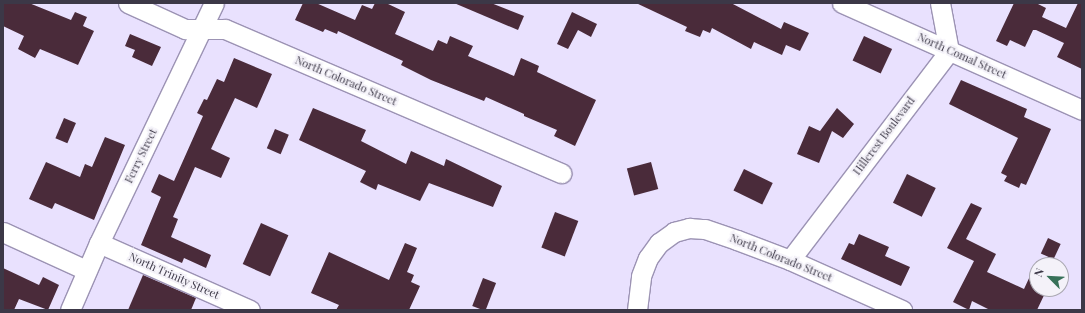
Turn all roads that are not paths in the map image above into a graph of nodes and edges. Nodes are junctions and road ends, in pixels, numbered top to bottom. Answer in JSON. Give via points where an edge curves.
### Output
{"nodes":[{"id":1,"x":128,"y":3,"type":"edge"},
{"id":2,"x":214,"y":3,"type":"edge"},
{"id":3,"x":842,"y":3,"type":"edge"},
{"id":4,"x":940,"y":3,"type":"edge"},
{"id":5,"x":201,"y":30,"type":"junction"},
{"id":6,"x":949,"y":51,"type":"junction"},
{"id":7,"x":1082,"y":110,"type":"edge"},
{"id":8,"x":561,"y":173,"type":"dead end"},
{"id":9,"x":3,"y":232,"type":"edge"},
{"id":10,"x":99,"y":243,"type":"junction"},
{"id":11,"x":790,"y":260,"type":"junction"},
{"id":12,"x":86,"y":270,"type":"junction"},
{"id":13,"x":70,"y":310,"type":"edge"},
{"id":14,"x":250,"y":310,"type":"edge"},
{"id":15,"x":637,"y":310,"type":"edge"},
{"id":16,"x":902,"y":310,"type":"edge"}],
"edges":[{"from":1,"to":5,"type":"street","name":"North Colorado Street","via":[[185,29]]},
{"from":2,"to":5,"type":"street","name":"Ferry Street"},
{"from":3,"to":6,"type":"street","name":"North Comal Street"},
{"from":4,"to":6,"type":"street"},
{"from":5,"to":8,"type":"street","name":"North Colorado Street","via":[[224,29]]},
{"from":5,"to":10,"type":"street","name":"Ferry Street"},
{"from":6,"to":7,"type":"street","name":"North Comal Street"},
{"from":6,"to":11,"type":"street","name":"Hillcrest Boulevard"},
{"from":9,"to":12,"type":"street"},
{"from":10,"to":12,"type":"street","name":"Ferry Street"},
{"from":10,"to":14,"type":"street","name":"North Trinity Street"},
{"from":11,"to":15,"type":"street","name":"North Colorado Street","via":[[705,229],[681,230],[658,243],[648,258],[641,276]]},
{"from":11,"to":16,"type":"street","name":"North Colorado Street"},
{"from":12,"to":13,"type":"street","name":"Ferry Street"}]}
